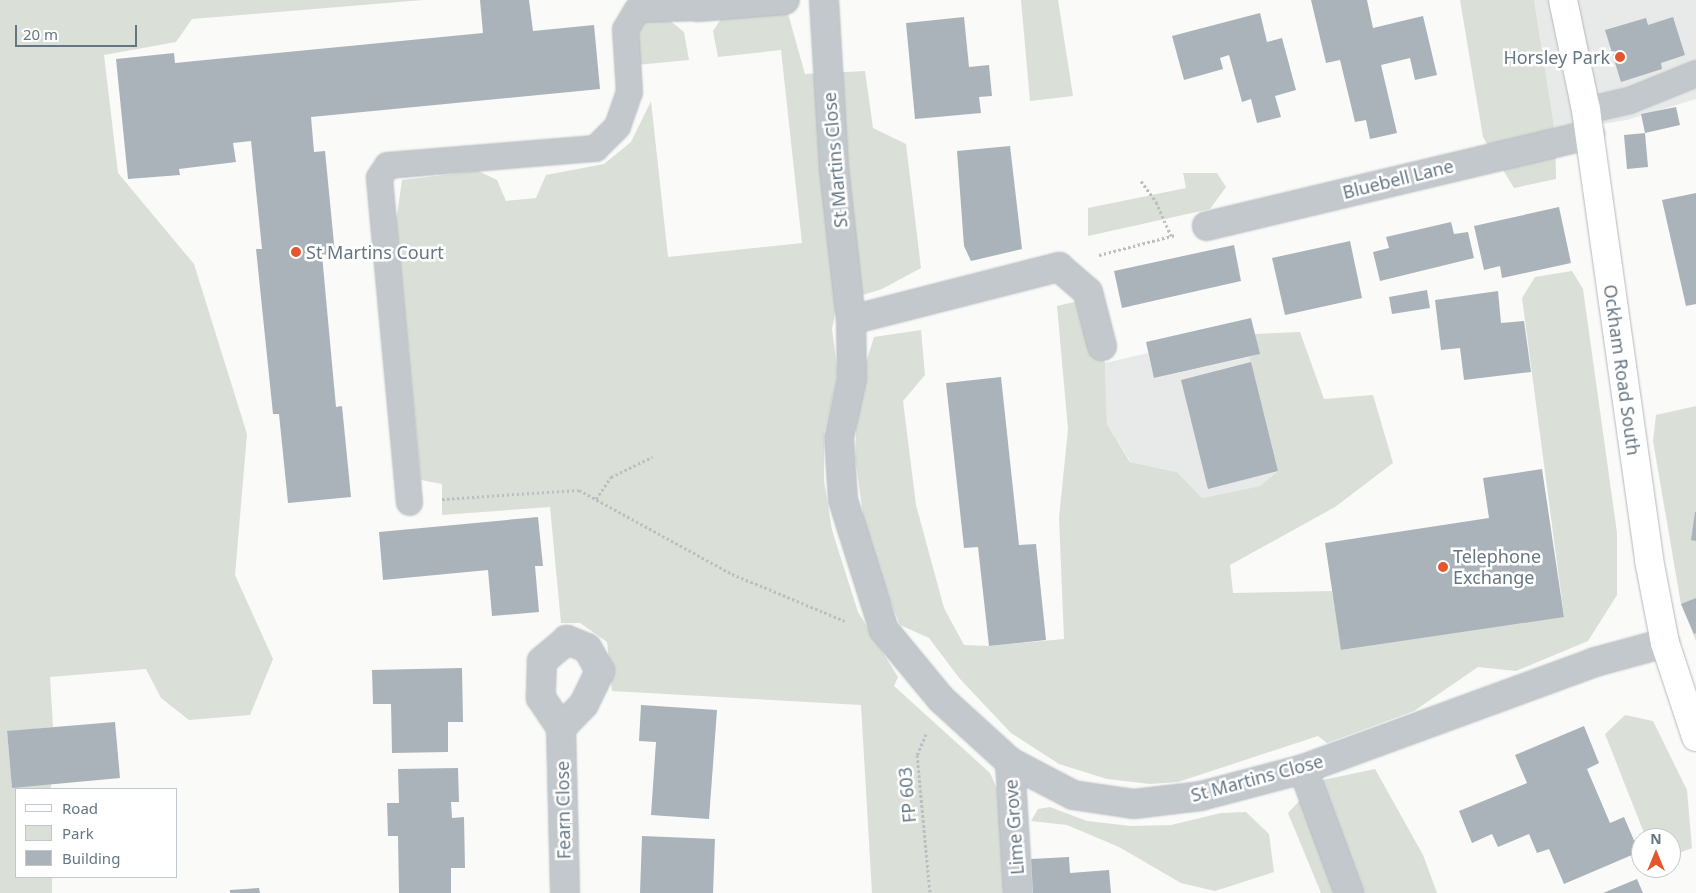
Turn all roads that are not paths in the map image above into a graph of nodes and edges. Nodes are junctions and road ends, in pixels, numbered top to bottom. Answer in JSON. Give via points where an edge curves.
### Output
{"nodes":[{"id":1,"x":785,"y":0,"type":"edge"},
{"id":2,"x":824,"y":0,"type":"edge"},
{"id":3,"x":1563,"y":0,"type":"edge"},
{"id":4,"x":698,"y":7,"type":"joint"},
{"id":5,"x":1696,"y":73,"type":"edge"},
{"id":6,"x":1588,"y":122,"type":"junction"},
{"id":7,"x":1207,"y":226,"type":"dead end"},
{"id":8,"x":851,"y":320,"type":"junction"},
{"id":9,"x":1102,"y":346,"type":"dead end"},
{"id":10,"x":409,"y":502,"type":"road end"},
{"id":11,"x":1665,"y":643,"type":"junction"},
{"id":12,"x":561,"y":728,"type":"dead end"},
{"id":13,"x":1696,"y":737,"type":"edge"},
{"id":14,"x":1010,"y":762,"type":"junction"},
{"id":15,"x":1303,"y":768,"type":"junction"},
{"id":16,"x":565,"y":893,"type":"edge"},
{"id":17,"x":1018,"y":893,"type":"edge"},
{"id":18,"x":1349,"y":893,"type":"edge"}],
"edges":[{"from":1,"to":4,"type":"street"},
{"from":2,"to":8,"type":"street","name":"St Martins Close","via":[[834,169]]},
{"from":3,"to":6,"type":"main road","name":"Ockham Road South"},
{"from":4,"to":10,"type":"lane","via":[[638,9],[625,30],[629,92],[617,126],[595,148],[387,165],[379,177]]},
{"from":5,"to":6,"type":"lane","via":[[1629,100]]},
{"from":6,"to":7,"type":"street","name":"Bluebell Lane"},
{"from":6,"to":11,"type":"main road","name":"Ockham Road South","via":[[1649,560]]},
{"from":8,"to":9,"type":"street","via":[[1059,267],[1088,292]]},
{"from":8,"to":14,"type":"street","name":"St Martins Close","via":[[852,378],[839,438],[843,500],[857,553],[884,630],[941,699]]},
{"from":11,"to":13,"type":"main road","name":"Ockham Road South"},
{"from":11,"to":15,"type":"street","name":"St Martins Close","via":[[1595,662]]},
{"from":12,"to":16,"type":"street","name":"Fearn Close"},
{"from":14,"to":15,"type":"street","name":"St Martins Close","via":[[1074,795],[1134,804],[1201,796]]},
{"from":14,"to":17,"type":"street","name":"Lime Grove"},
{"from":15,"to":18,"type":"street"}]}
